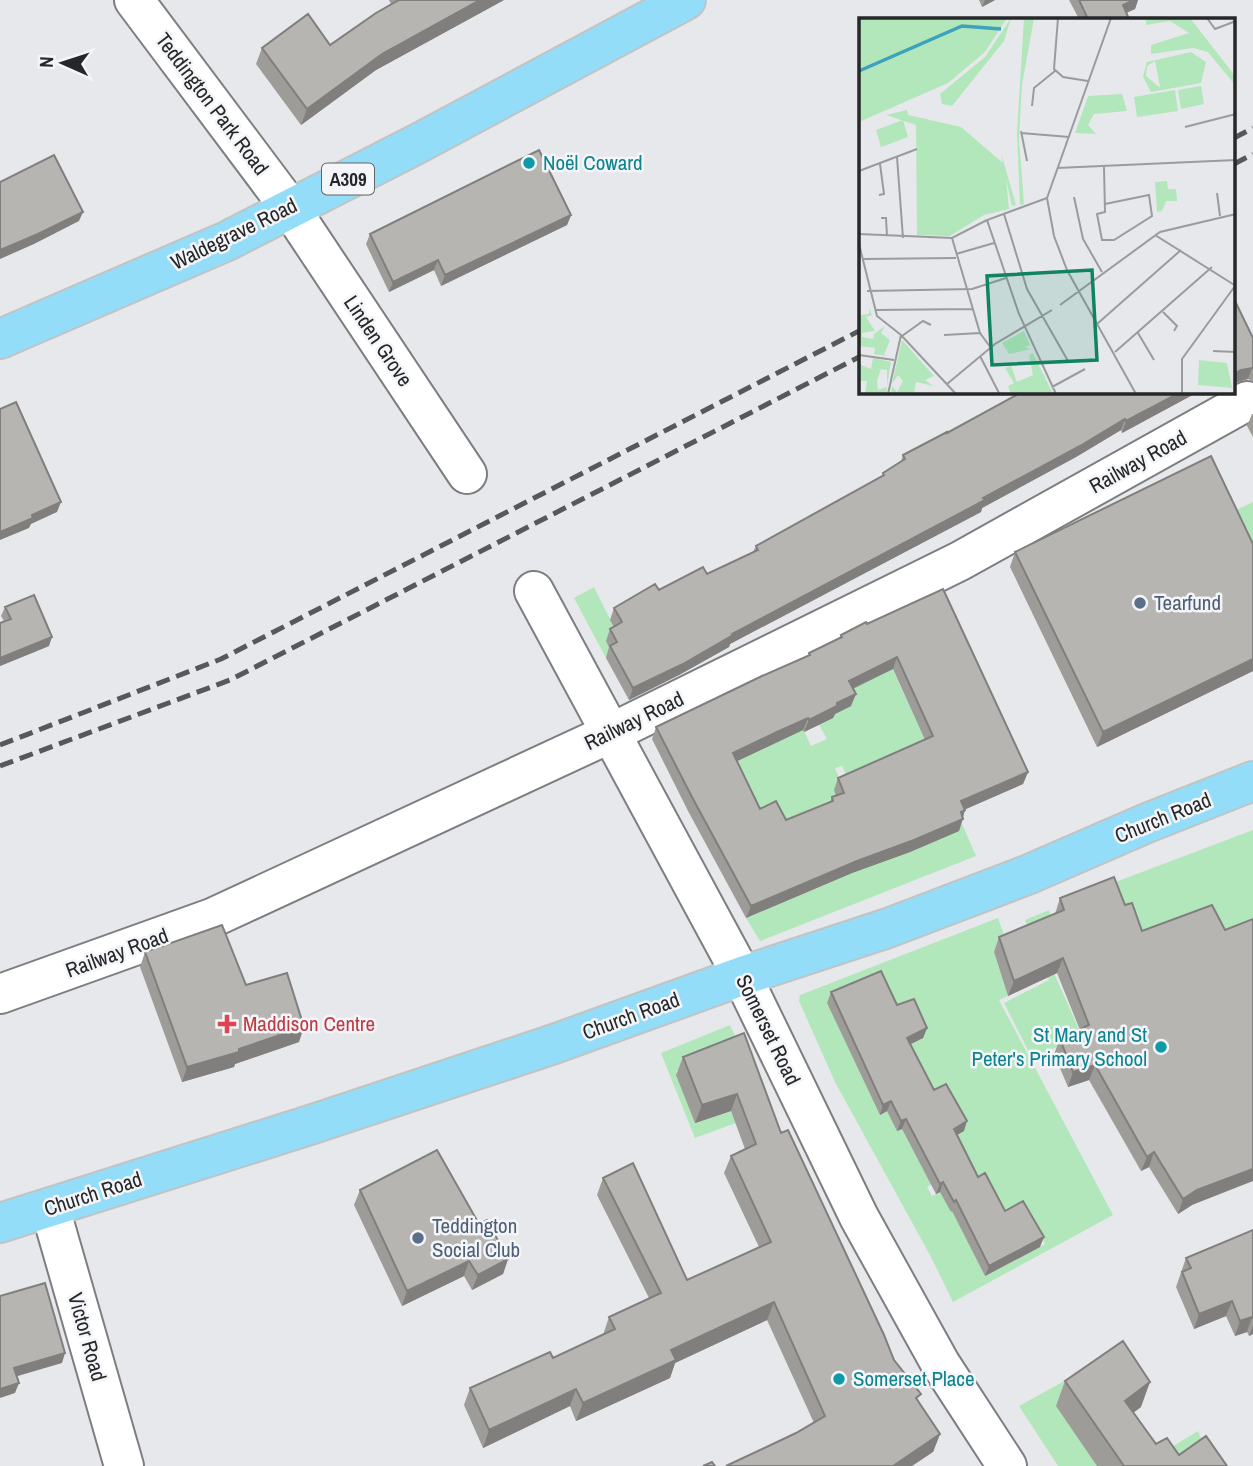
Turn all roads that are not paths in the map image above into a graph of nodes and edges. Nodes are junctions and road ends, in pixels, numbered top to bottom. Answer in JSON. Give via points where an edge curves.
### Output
{"nodes":[{"id":1,"x":134,"y":0,"type":"edge"},
{"id":2,"x":686,"y":0,"type":"edge"},
{"id":3,"x":290,"y":208,"type":"junction"},
{"id":4,"x":0,"y":340,"type":"edge"},
{"id":5,"x":1247,"y":401,"type":"dead end"},
{"id":6,"x":467,"y":474,"type":"dead end"},
{"id":7,"x":534,"y":591,"type":"dead end"},
{"id":8,"x":611,"y":733,"type":"junction"},
{"id":9,"x":1253,"y":781,"type":"edge"},
{"id":10,"x":742,"y":976,"type":"junction"},
{"id":11,"x":0,"y":994,"type":"edge"},
{"id":12,"x":50,"y":1208,"type":"junction"},
{"id":13,"x":0,"y":1223,"type":"edge"},
{"id":14,"x":124,"y":1466,"type":"edge"},
{"id":15,"x":1006,"y":1466,"type":"edge"}],
"edges":[{"from":1,"to":3,"type":"street","name":"Teddington Park Road"},
{"from":2,"to":3,"type":"main road","name":"Waldegrave Road","number":"A309"},
{"from":3,"to":4,"type":"main road","name":"Waldegrave Road","number":"A309","via":[[227,241]]},
{"from":3,"to":6,"type":"street","name":"Linden Grove"},
{"from":5,"to":8,"type":"street","name":"Railway Road","via":[[960,561]]},
{"from":7,"to":8,"type":"street","name":"Somerset Road"},
{"from":8,"to":10,"type":"street","name":"Somerset Road"},
{"from":8,"to":11,"type":"street","name":"Railway Road","via":[[212,918]]},
{"from":9,"to":10,"type":"main road","name":"Church Road","via":[[1014,880]]},
{"from":10,"to":12,"type":"main road","name":"Church Road","via":[[541,1048]]},
{"from":10,"to":15,"type":"street","name":"Somerset Road","via":[[859,1217],[940,1363]]},
{"from":12,"to":13,"type":"main road","name":"Church Road"},
{"from":12,"to":14,"type":"street","name":"Victor Road"}]}
